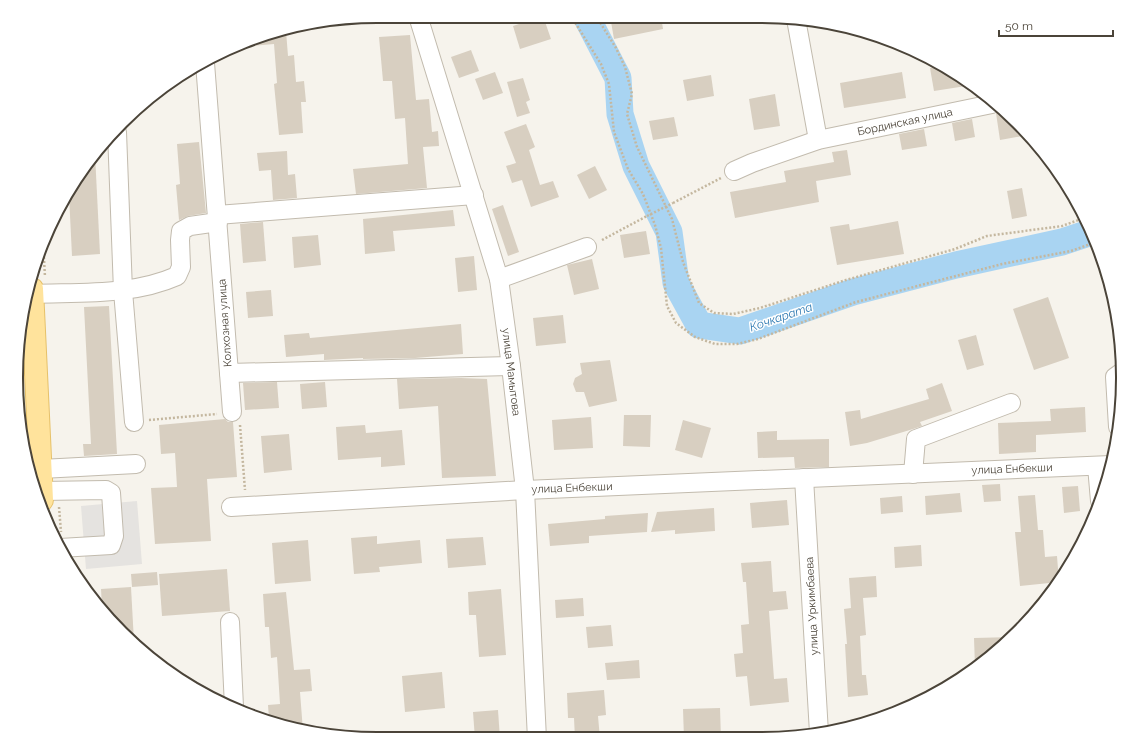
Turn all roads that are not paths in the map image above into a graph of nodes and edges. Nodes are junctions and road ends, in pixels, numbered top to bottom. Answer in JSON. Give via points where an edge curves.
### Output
{"nodes":[{"id":1,"x":420,"y":23,"type":"edge"},
{"id":2,"x":797,"y":25,"type":"edge"},
{"id":3,"x":205,"y":67,"type":"edge"},
{"id":4,"x":988,"y":105,"type":"edge"},
{"id":5,"x":117,"y":137,"type":"edge"},
{"id":6,"x":818,"y":140,"type":"junction"},
{"id":7,"x":734,"y":171,"type":"road end"},
{"id":8,"x":474,"y":195,"type":"junction"},
{"id":9,"x":217,"y":219,"type":"junction"},
{"id":10,"x":587,"y":247,"type":"road end"},
{"id":11,"x":499,"y":279,"type":"junction"},
{"id":12,"x":123,"y":291,"type":"junction"},
{"id":13,"x":34,"y":292,"type":"edge"},
{"id":14,"x":32,"y":298,"type":"edge"},
{"id":15,"x":511,"y":366,"type":"junction"},
{"id":16,"x":229,"y":374,"type":"junction"},
{"id":17,"x":1116,"y":376,"type":"edge"},
{"id":18,"x":1116,"y":387,"type":"edge"},
{"id":19,"x":1011,"y":403,"type":"dead end"},
{"id":20,"x":232,"y":412,"type":"road end"},
{"id":21,"x":134,"y":422,"type":"road end"},
{"id":22,"x":136,"y":464,"type":"dead end"},
{"id":23,"x":1104,"y":465,"type":"edge"},
{"id":24,"x":41,"y":469,"type":"junction"},
{"id":25,"x":913,"y":474,"type":"junction"},
{"id":26,"x":804,"y":478,"type":"junction"},
{"id":27,"x":42,"y":490,"type":"edge"},
{"id":28,"x":525,"y":490,"type":"junction"},
{"id":29,"x":43,"y":495,"type":"edge"},
{"id":30,"x":239,"y":507,"type":"road end"},
{"id":31,"x":66,"y":548,"type":"edge"},
{"id":32,"x":230,"y":622,"type":"dead end"},
{"id":33,"x":234,"y":701,"type":"edge"},
{"id":34,"x":819,"y":727,"type":"edge"},
{"id":35,"x":537,"y":732,"type":"edge"}],
"edges":[{"from":1,"to":8,"type":"street","name":"улица Мамытова"},
{"from":2,"to":6,"type":"street"},
{"from":3,"to":9,"type":"street","name":"Колхозная улица"},
{"from":4,"to":6,"type":"street","name":"Бординская улица"},
{"from":5,"to":12,"type":"street"},
{"from":6,"to":7,"type":"street","name":"Бординская улица"},
{"from":8,"to":9,"type":"street"},
{"from":8,"to":11,"type":"street","name":"улица Мамытова"},
{"from":9,"to":12,"type":"street","via":[[181,231],[182,267],[177,276],[167,281]]},
{"from":9,"to":16,"type":"street","name":"Колхозная улица"},
{"from":10,"to":11,"type":"street"},
{"from":11,"to":15,"type":"street","name":"улица Мамытова"},
{"from":12,"to":13,"type":"street"},
{"from":12,"to":21,"type":"street"},
{"from":14,"to":24,"type":"main road"},
{"from":15,"to":16,"type":"street","name":"Колхозная улица"},
{"from":15,"to":28,"type":"street","name":"улица Мамытова"},
{"from":16,"to":20,"type":"street"},
{"from":17,"to":18,"type":"street"},
{"from":19,"to":25,"type":"street","via":[[916,439]]},
{"from":22,"to":24,"type":"street"},
{"from":23,"to":25,"type":"street","name":"улица Енбекши"},
{"from":24,"to":27,"type":"main road"},
{"from":25,"to":26,"type":"street","name":"улица Енбекши"},
{"from":26,"to":28,"type":"street","name":"улица Енбекши"},
{"from":26,"to":34,"type":"street","name":"улица Уркимбаева"},
{"from":28,"to":30,"type":"street","name":"улица Енбекши"},
{"from":28,"to":35,"type":"street","name":"улица Мамытова"},
{"from":29,"to":31,"type":"street","via":[[106,490],[112,493],[114,536],[111,545]]},
{"from":32,"to":33,"type":"street"}]}
